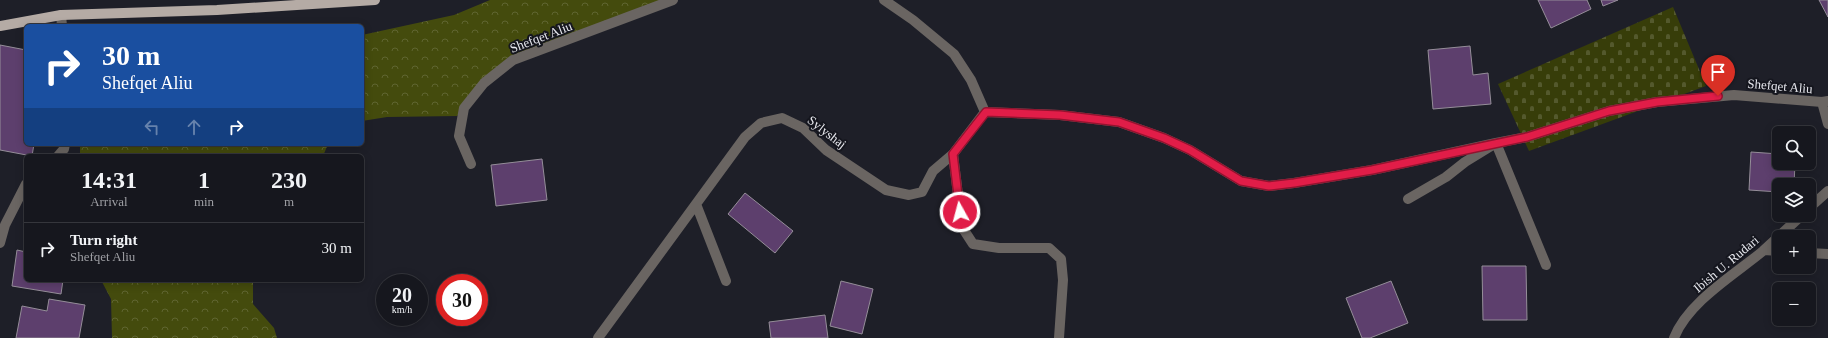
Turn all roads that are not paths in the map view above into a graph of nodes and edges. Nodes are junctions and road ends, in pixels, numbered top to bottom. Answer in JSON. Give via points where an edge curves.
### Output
{"nodes":[{"id":1,"x":375,"y":0,"type":"edge"},
{"id":2,"x":673,"y":0,"type":"edge"},
{"id":3,"x":884,"y":0,"type":"edge"},
{"id":4,"x":61,"y":15,"type":"junction"},
{"id":5,"x":62,"y":24,"type":"edge"},
{"id":6,"x":0,"y":26,"type":"edge"},
{"id":7,"x":1825,"y":102,"type":"edge"},
{"id":8,"x":986,"y":112,"type":"junction"},
{"id":9,"x":1828,"y":124,"type":"edge"},
{"id":10,"x":1496,"y":143,"type":"junction"},
{"id":11,"x":953,"y":154,"type":"junction"},
{"id":12,"x":471,"y":164,"type":"dead end"},
{"id":13,"x":24,"y":188,"type":"edge"},
{"id":14,"x":1828,"y":190,"type":"edge"},
{"id":15,"x":1408,"y":199,"type":"dead end"},
{"id":16,"x":1816,"y":201,"type":"edge"},
{"id":17,"x":696,"y":204,"type":"junction"},
{"id":18,"x":1794,"y":222,"type":"edge"},
{"id":19,"x":0,"y":243,"type":"edge"},
{"id":20,"x":1764,"y":250,"type":"junction"},
{"id":21,"x":1772,"y":251,"type":"edge"},
{"id":22,"x":1816,"y":253,"type":"edge"},
{"id":23,"x":1828,"y":254,"type":"edge"},
{"id":24,"x":1546,"y":265,"type":"dead end"},
{"id":25,"x":726,"y":281,"type":"dead end"},
{"id":26,"x":598,"y":338,"type":"edge"},
{"id":27,"x":1059,"y":338,"type":"edge"},
{"id":28,"x":1674,"y":338,"type":"edge"}],
"edges":[{"from":1,"to":4,"type":"main road","via":[[217,10]]},
{"from":2,"to":12,"type":"street","name":"Shefqet Aliu","via":[[513,60],[484,83],[464,108],[460,136]]},
{"from":3,"to":8,"type":"street","via":[[954,54],[971,80]]},
{"from":4,"to":5,"type":"street"},
{"from":4,"to":6,"type":"main road"},
{"from":7,"to":9,"type":"street"},
{"from":7,"to":10,"type":"street","name":"Shefqet Aliu","via":[[1734,95],[1657,102],[1609,111],[1527,137]]},
{"from":8,"to":10,"type":"street","name":"Shefqet Aliu","via":[[1060,115],[1119,122],[1190,150],[1241,181],[1269,186],[1372,170]]},
{"from":8,"to":11,"type":"street","name":"Sylyshaj"},
{"from":10,"to":15,"type":"street","name":"Shefqet Aliu"},
{"from":10,"to":24,"type":"street"},
{"from":11,"to":17,"type":"street","name":"Sylyshaj","via":[[933,171],[922,192],[909,195],[886,190],[826,150],[803,128],[782,118],[762,123],[745,137]]},
{"from":11,"to":27,"type":"street","via":[[962,227],[973,244],[999,248],[1049,248],[1060,259],[1063,280]]},
{"from":13,"to":19,"type":"street","via":[[5,225]]},
{"from":14,"to":16,"type":"street"},
{"from":17,"to":25,"type":"street"},
{"from":17,"to":26,"type":"street","name":"Sylyshaj"},
{"from":18,"to":20,"type":"street","name":"Ibish U. Rudari"},
{"from":20,"to":21,"type":"street"},
{"from":20,"to":28,"type":"street","name":"Ibish U. Rudari","via":[[1713,289],[1679,326]]},
{"from":22,"to":23,"type":"street"}]}
